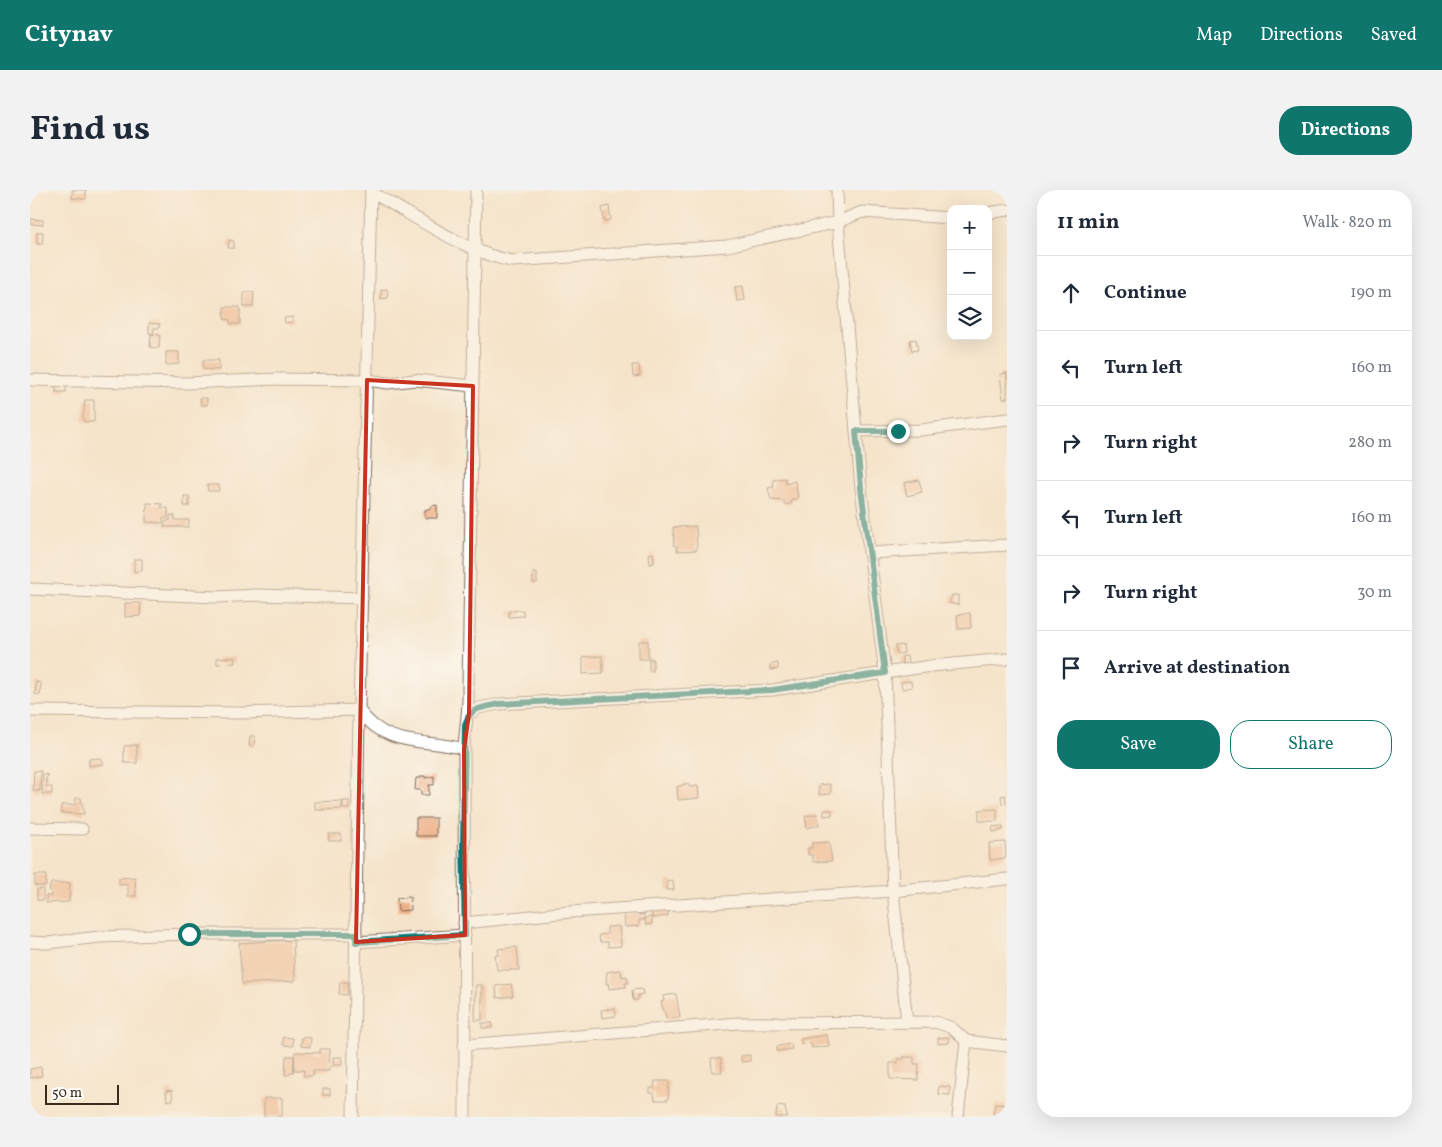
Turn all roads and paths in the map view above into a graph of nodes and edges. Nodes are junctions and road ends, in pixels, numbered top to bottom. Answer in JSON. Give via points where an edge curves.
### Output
{"nodes":[{"id":1,"x":476,"y":190,"type":"edge"},
{"id":2,"x":837,"y":190,"type":"edge"},
{"id":3,"x":371,"y":191,"type":"edge"},
{"id":4,"x":1007,"y":210,"type":"edge"},
{"id":5,"x":992,"y":212,"type":"edge"},
{"id":6,"x":947,"y":218,"type":"edge"},
{"id":7,"x":838,"y":222,"type":"junction"},
{"id":8,"x":475,"y":250,"type":"junction"},
{"id":9,"x":30,"y":380,"type":"edge"},
{"id":10,"x":367,"y":380,"type":"junction"},
{"id":11,"x":473,"y":386,"type":"junction"},
{"id":12,"x":1007,"y":419,"type":"edge"},
{"id":13,"x":856,"y":431,"type":"junction"},
{"id":14,"x":1007,"y":545,"type":"edge"},
{"id":15,"x":869,"y":553,"type":"junction"},
{"id":16,"x":30,"y":589,"type":"edge"},
{"id":17,"x":362,"y":598,"type":"junction"},
{"id":18,"x":1007,"y":658,"type":"edge"},
{"id":19,"x":885,"y":673,"type":"junction"},
{"id":20,"x":359,"y":710,"type":"junction"},
{"id":21,"x":30,"y":711,"type":"edge"},
{"id":22,"x":469,"y":714,"type":"junction"},
{"id":23,"x":464,"y":748,"type":"junction"},
{"id":24,"x":30,"y":828,"type":"edge"},
{"id":25,"x":82,"y":829,"type":"dead end"},
{"id":26,"x":1007,"y":879,"type":"edge"},
{"id":27,"x":893,"y":890,"type":"junction"},
{"id":28,"x":464,"y":922,"type":"junction"},
{"id":29,"x":465,"y":935,"type":"junction"},
{"id":30,"x":356,"y":938,"type":"junction"},
{"id":31,"x":30,"y":942,"type":"edge"},
{"id":32,"x":907,"y":1022,"type":"junction"},
{"id":33,"x":966,"y":1042,"type":"junction"},
{"id":34,"x":464,"y":1045,"type":"junction"},
{"id":35,"x":1007,"y":1046,"type":"edge"},
{"id":36,"x":354,"y":1117,"type":"edge"},
{"id":37,"x":465,"y":1117,"type":"edge"},
{"id":38,"x":958,"y":1117,"type":"edge"}],
"edges":[{"from":1,"to":8,"type":"street"},
{"from":2,"to":7,"type":"street"},
{"from":3,"to":8,"type":"street"},
{"from":3,"to":10,"type":"street"},
{"from":4,"to":5,"type":"street"},
{"from":6,"to":7,"type":"street","via":[[862,212]]},
{"from":7,"to":8,"type":"street","via":[[727,246],[513,261]]},
{"from":7,"to":13,"type":"street"},
{"from":8,"to":11,"type":"street"},
{"from":9,"to":10,"type":"street","via":[[187,383]]},
{"from":10,"to":11,"type":"street","via":[[388,383],[414,380]]},
{"from":10,"to":17,"type":"street"},
{"from":11,"to":22,"type":"street"},
{"from":12,"to":13,"type":"street","via":[[921,430]]},
{"from":13,"to":15,"type":"street"},
{"from":14,"to":15,"type":"street"},
{"from":15,"to":19,"type":"street"},
{"from":16,"to":17,"type":"street","via":[[217,598]]},
{"from":17,"to":20,"type":"street"},
{"from":18,"to":19,"type":"street"},
{"from":19,"to":22,"type":"street","via":[[772,690],[499,704],[479,708]]},
{"from":19,"to":27,"type":"street"},
{"from":20,"to":21,"type":"street","via":[[241,713]]},
{"from":20,"to":23,"type":"street","via":[[370,725],[392,736]]},
{"from":20,"to":30,"type":"street"},
{"from":22,"to":23,"type":"street"},
{"from":23,"to":28,"type":"street"},
{"from":24,"to":25,"type":"street"},
{"from":26,"to":27,"type":"street"},
{"from":27,"to":28,"type":"street"},
{"from":27,"to":32,"type":"street"},
{"from":28,"to":29,"type":"street"},
{"from":29,"to":30,"type":"street"},
{"from":29,"to":34,"type":"street"},
{"from":30,"to":31,"type":"street","via":[[189,934]]},
{"from":30,"to":36,"type":"street"},
{"from":32,"to":33,"type":"street","via":[[944,1024]]},
{"from":32,"to":34,"type":"street","via":[[739,1023]]},
{"from":33,"to":35,"type":"street"},
{"from":33,"to":38,"type":"street"},
{"from":34,"to":37,"type":"street"}]}
